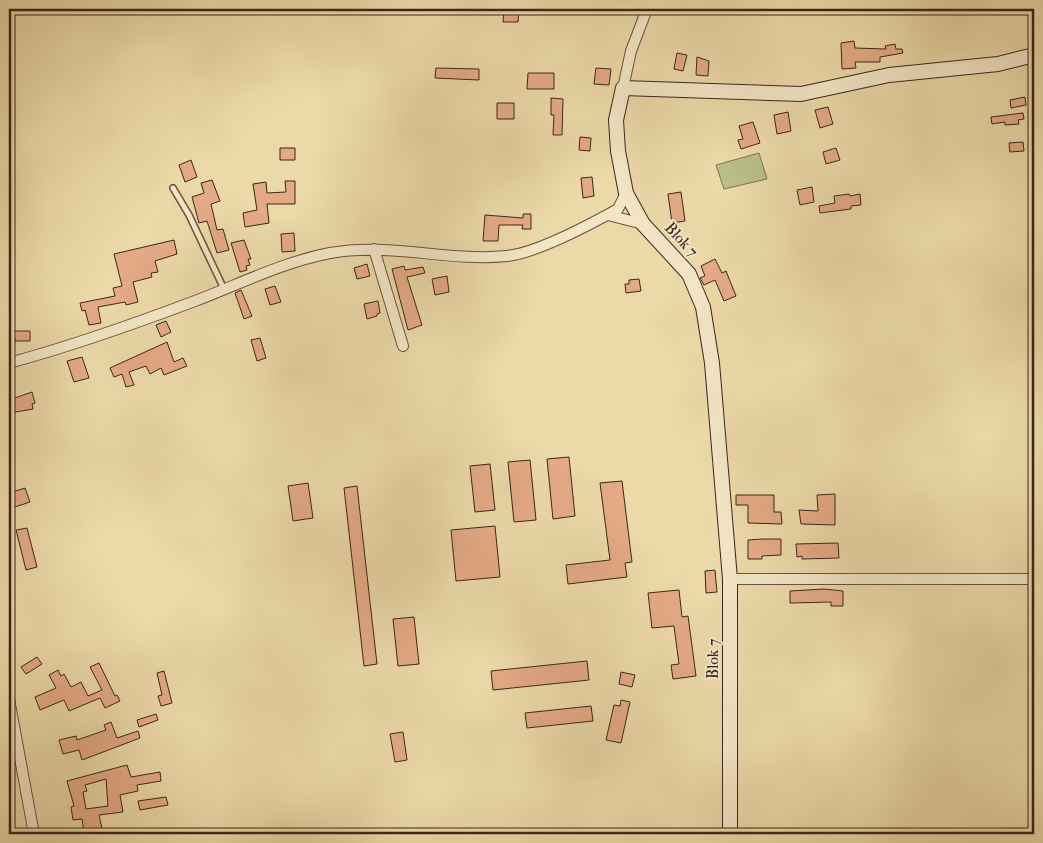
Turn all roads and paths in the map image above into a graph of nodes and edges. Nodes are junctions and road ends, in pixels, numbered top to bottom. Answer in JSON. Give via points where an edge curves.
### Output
{"nodes":[{"id":1,"x":647,"y":9,"type":"edge"},
{"id":2,"x":1034,"y":55,"type":"edge"},
{"id":3,"x":623,"y":88,"type":"junction"},
{"id":4,"x":173,"y":188,"type":"dead end"},
{"id":5,"x":626,"y":193,"type":"junction"},
{"id":6,"x":608,"y":215,"type":"junction"},
{"id":7,"x":643,"y":224,"type":"junction"},
{"id":8,"x":374,"y":250,"type":"junction"},
{"id":9,"x":224,"y":289,"type":"junction"},
{"id":10,"x":403,"y":346,"type":"dead end"},
{"id":11,"x":9,"y":363,"type":"edge"},
{"id":12,"x":730,"y":579,"type":"junction"},
{"id":13,"x":1034,"y":579,"type":"edge"},
{"id":14,"x":9,"y":699,"type":"edge"},
{"id":15,"x":34,"y":834,"type":"edge"},
{"id":16,"x":730,"y":834,"type":"edge"}],
"edges":[{"from":1,"to":3,"type":"street","via":[[631,51]]},
{"from":2,"to":3,"type":"street","via":[[998,64],[889,76],[801,94]]},
{"from":3,"to":5,"type":"street","name":"Blok 7","via":[[616,120]]},
{"from":4,"to":9,"type":"lane"},
{"from":5,"to":6,"type":"street","via":[[623,204]]},
{"from":5,"to":7,"type":"street","name":"Blok 7"},
{"from":6,"to":7,"type":"street"},
{"from":6,"to":8,"type":"street","via":[[529,251],[509,256]]},
{"from":7,"to":12,"type":"street","name":"Blok 7","via":[[690,274],[703,307],[712,363]]},
{"from":8,"to":9,"type":"street","via":[[331,253],[294,262]]},
{"from":8,"to":10,"type":"street"},
{"from":9,"to":11,"type":"street","via":[[60,349]]},
{"from":12,"to":13,"type":"street"},
{"from":12,"to":16,"type":"street","name":"Blok 7"},
{"from":14,"to":15,"type":"street"}]}
